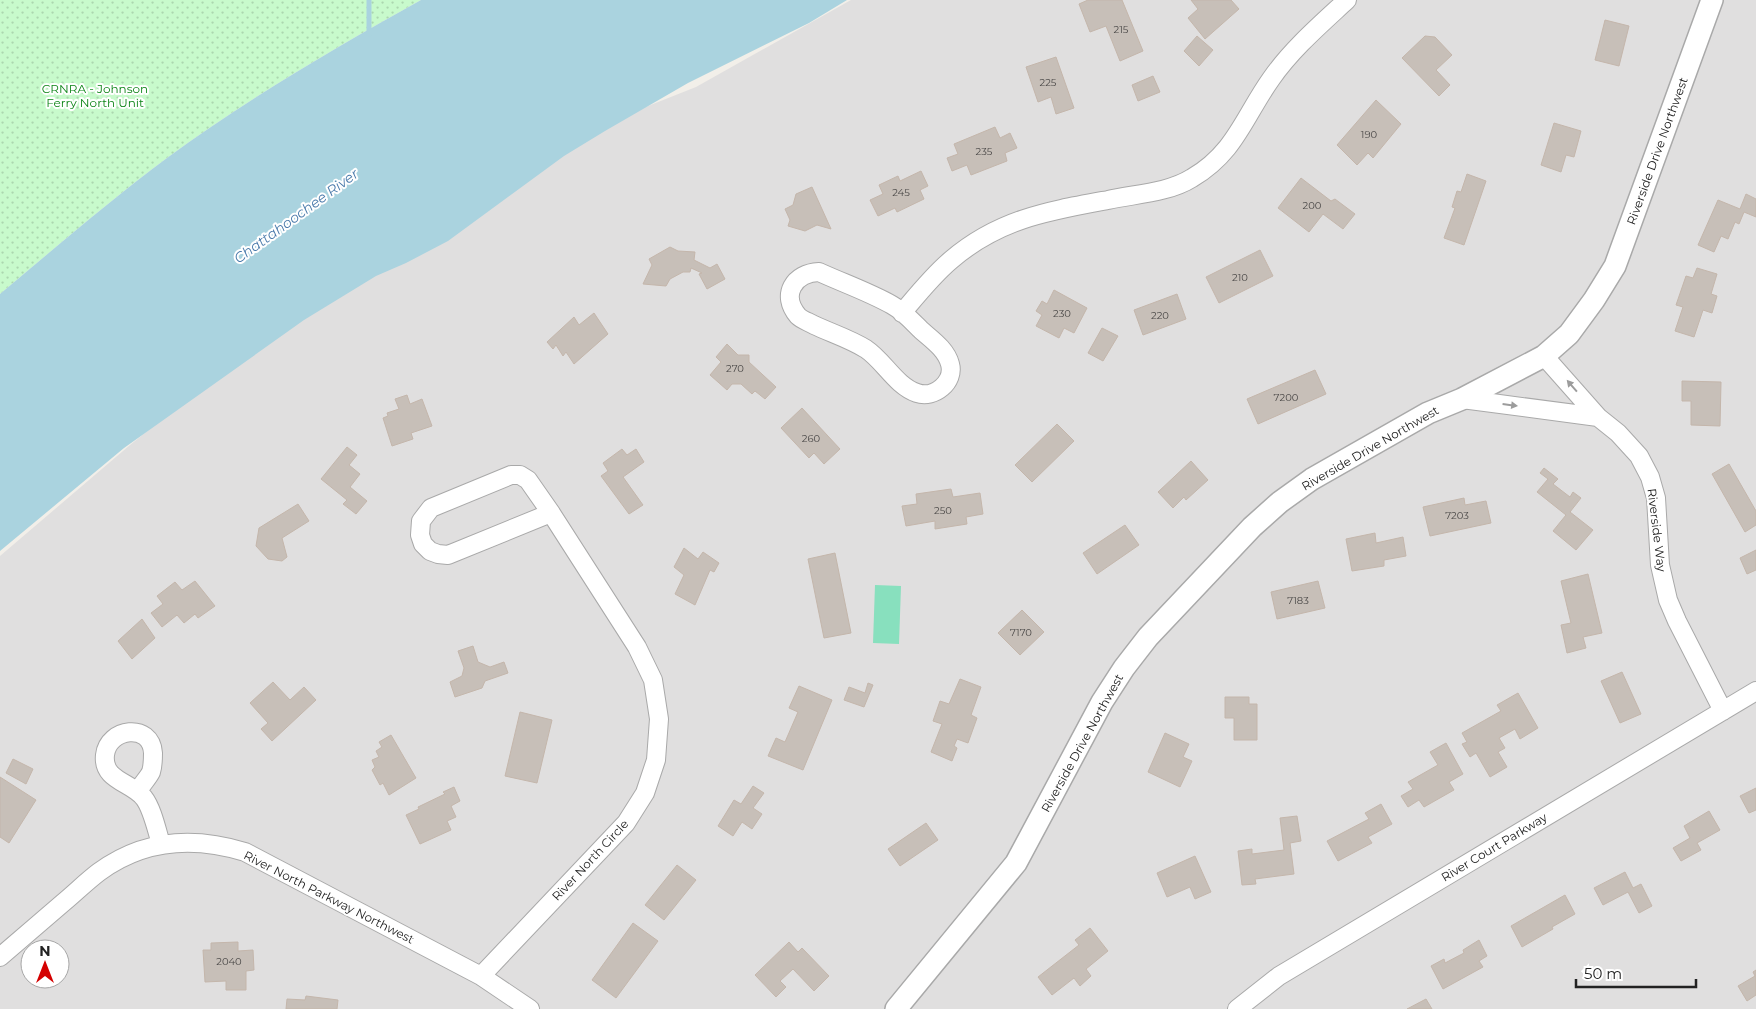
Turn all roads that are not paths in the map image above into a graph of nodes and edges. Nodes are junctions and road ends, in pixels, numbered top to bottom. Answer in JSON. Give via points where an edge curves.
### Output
{"nodes":[{"id":1,"x":1347,"y":0,"type":"edge"},
{"id":2,"x":1712,"y":0,"type":"edge"},
{"id":3,"x":902,"y":312,"type":"junction"},
{"id":4,"x":1544,"y":356,"type":"junction"},
{"id":5,"x":1462,"y":399,"type":"junction"},
{"id":6,"x":1598,"y":417,"type":"junction"},
{"id":7,"x":551,"y":513,"type":"junction"},
{"id":8,"x":1756,"y":691,"type":"edge"},
{"id":9,"x":1723,"y":711,"type":"junction"},
{"id":10,"x":138,"y":791,"type":"dead end"},
{"id":11,"x":161,"y":844,"type":"junction"},
{"id":12,"x":0,"y":957,"type":"edge"},
{"id":13,"x":481,"y":976,"type":"junction"},
{"id":14,"x":530,"y":1009,"type":"edge"},
{"id":15,"x":896,"y":1009,"type":"edge"},
{"id":16,"x":1237,"y":1009,"type":"edge"}],
"edges":[{"from":1,"to":3,"type":"street","via":[[1304,40],[1271,78],[1231,145],[1209,168],[1170,188],[1045,212],[1000,228],[951,260]]},
{"from":2,"to":4,"type":"street","name":"Riverside Drive Northwest","via":[[1615,266],[1569,334]]},
{"from":3,"to":3,"type":"street","via":[[819,272],[801,276],[794,282],[790,293],[791,307],[800,318],[866,349],[910,390],[932,394],[942,388],[949,377],[950,365],[943,351]]},
{"from":4,"to":5,"type":"street","name":"Riverside Drive Northwest"},
{"from":6,"to":4,"type":"street","name":"Riverside Way","one_way":true},
{"from":5,"to":6,"type":"street","one_way":true},
{"from":5,"to":15,"type":"street","name":"Riverside Drive Northwest","via":[[1428,413],[1379,440],[1312,478],[1280,502],[1148,636],[1102,702],[1016,863]]},
{"from":6,"to":9,"type":"street","name":"Riverside Way","via":[[1639,456],[1650,477],[1656,498],[1660,565],[1668,600]]},
{"from":7,"to":7,"type":"street","name":"River North Circle","via":[[448,555],[430,551],[420,535],[421,521],[431,508],[511,475],[520,475],[528,480]]},
{"from":7,"to":13,"type":"street","name":"River North Circle","via":[[637,647],[654,680],[659,719],[656,760],[645,793],[626,823]]},
{"from":8,"to":9,"type":"street","name":"River Court Parkway"},
{"from":9,"to":16,"type":"street","name":"River Court Parkway","via":[[1279,976]]},
{"from":10,"to":11,"type":"street","via":[[146,800]]},
{"from":11,"to":12,"type":"street","name":"River North Parkway Northwest","via":[[128,855],[99,872]]},
{"from":11,"to":13,"type":"street","name":"River North Parkway Northwest","via":[[203,842],[245,852]]},
{"from":13,"to":14,"type":"street","name":"River North Parkway Northwest"}]}
